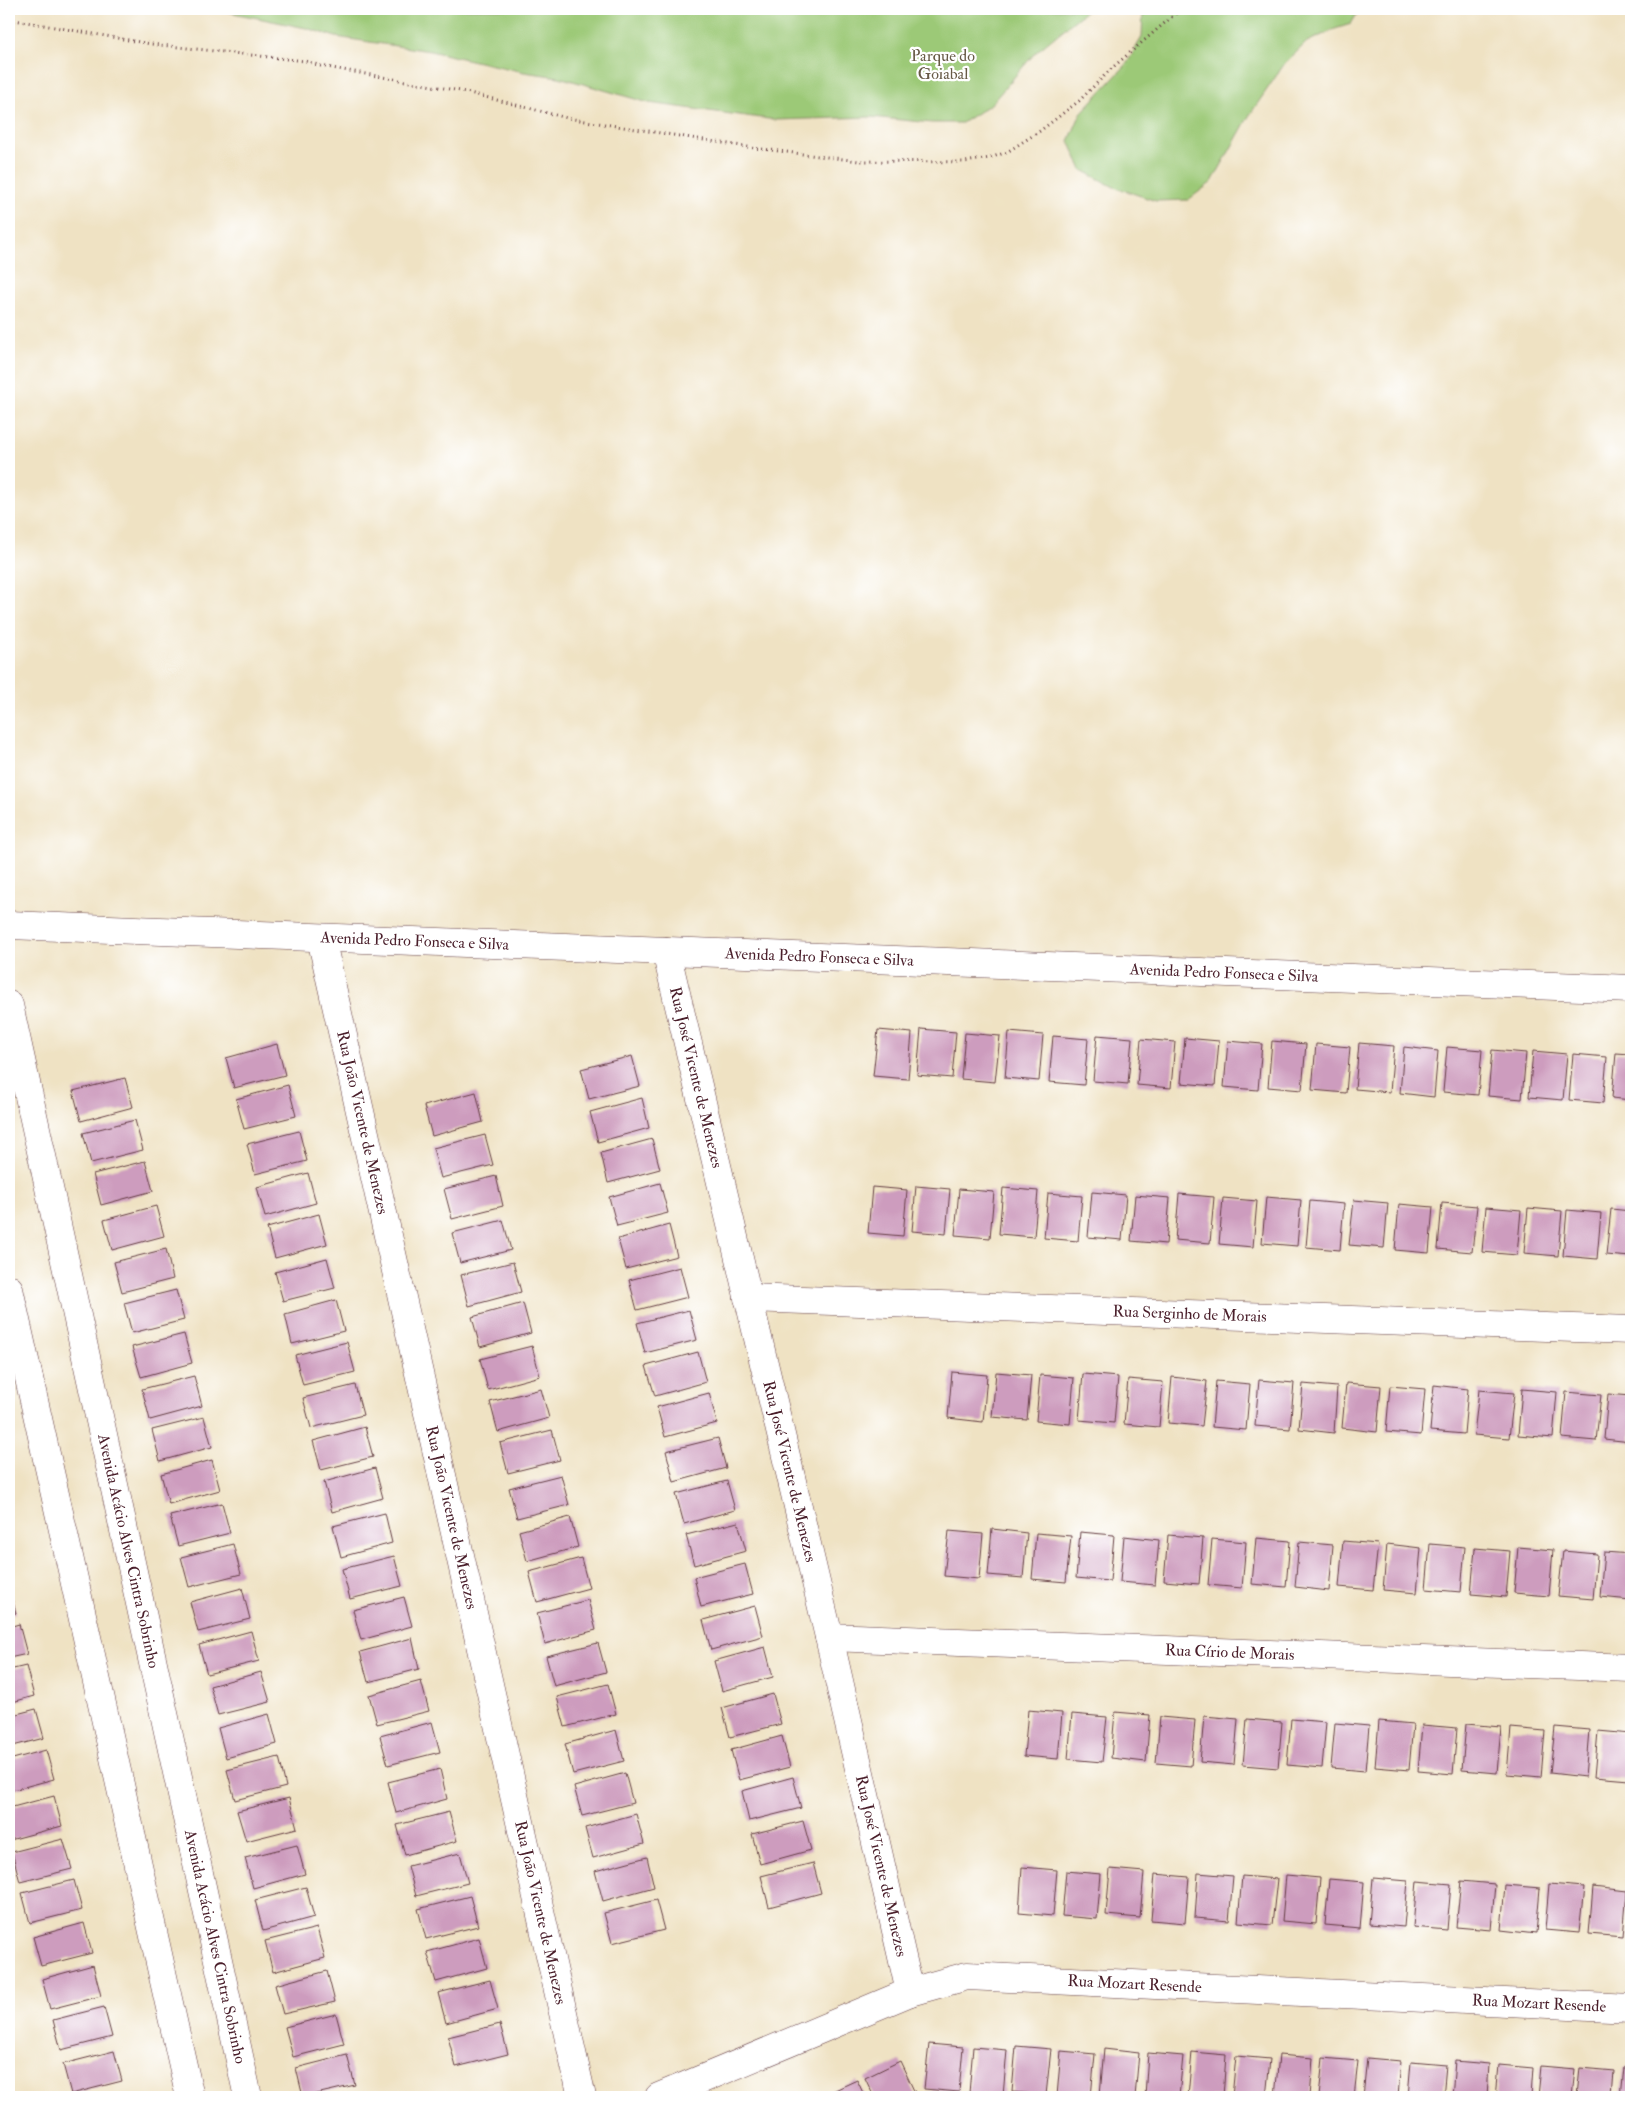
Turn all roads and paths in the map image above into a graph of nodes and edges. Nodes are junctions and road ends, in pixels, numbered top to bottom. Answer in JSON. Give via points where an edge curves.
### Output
{"nodes":[{"id":1,"x":1181,"y":9,"type":"edge"},
{"id":2,"x":9,"y":19,"type":"edge"},
{"id":3,"x":9,"y":926,"type":"edge"},
{"id":4,"x":321,"y":938,"type":"junction"},
{"id":5,"x":666,"y":951,"type":"junction"},
{"id":6,"x":1631,"y":989,"type":"edge"},
{"id":7,"x":9,"y":1005,"type":"edge"},
{"id":8,"x":9,"y":1289,"type":"edge"},
{"id":9,"x":748,"y":1298,"type":"junction"},
{"id":10,"x":1631,"y":1330,"type":"edge"},
{"id":11,"x":829,"y":1637,"type":"junction"},
{"id":12,"x":1631,"y":1668,"type":"edge"},
{"id":13,"x":910,"y":1992,"type":"junction"},
{"id":14,"x":1631,"y":2008,"type":"edge"},
{"id":15,"x":190,"y":2097,"type":"edge"},
{"id":16,"x":248,"y":2097,"type":"edge"},
{"id":17,"x":582,"y":2097,"type":"edge"},
{"id":18,"x":660,"y":2097,"type":"edge"}],
"edges":[{"from":1,"to":2,"type":"path","via":[[1079,101],[1020,144],[990,158],[944,163],[859,161],[754,148],[567,118],[466,92],[305,61],[152,44]]},
{"from":3,"to":4,"type":"street","name":"Avenida Pedro Fonseca e Silva"},
{"from":4,"to":5,"type":"street","name":"Avenida Pedro Fonseca e Silva"},
{"from":4,"to":17,"type":"street","name":"Rua João Vicente de Menezes"},
{"from":5,"to":6,"type":"street","name":"Avenida Pedro Fonseca e Silva"},
{"from":5,"to":9,"type":"street","name":"Rua José Vicente de Menezes"},
{"from":7,"to":16,"type":"street","name":"Avenida Acácio Alves Cintra Sobrinho"},
{"from":8,"to":15,"type":"street"},
{"from":9,"to":10,"type":"street","name":"Rua Serginho de Morais"},
{"from":9,"to":11,"type":"street","name":"Rua José Vicente de Menezes"},
{"from":11,"to":12,"type":"street","name":"Rua Círio de Morais"},
{"from":11,"to":13,"type":"street","name":"Rua José Vicente de Menezes"},
{"from":13,"to":14,"type":"street","name":"Rua Mozart Resende","via":[[967,1976]]},
{"from":13,"to":18,"type":"street","name":"Rua Mozart Resende"}]}
